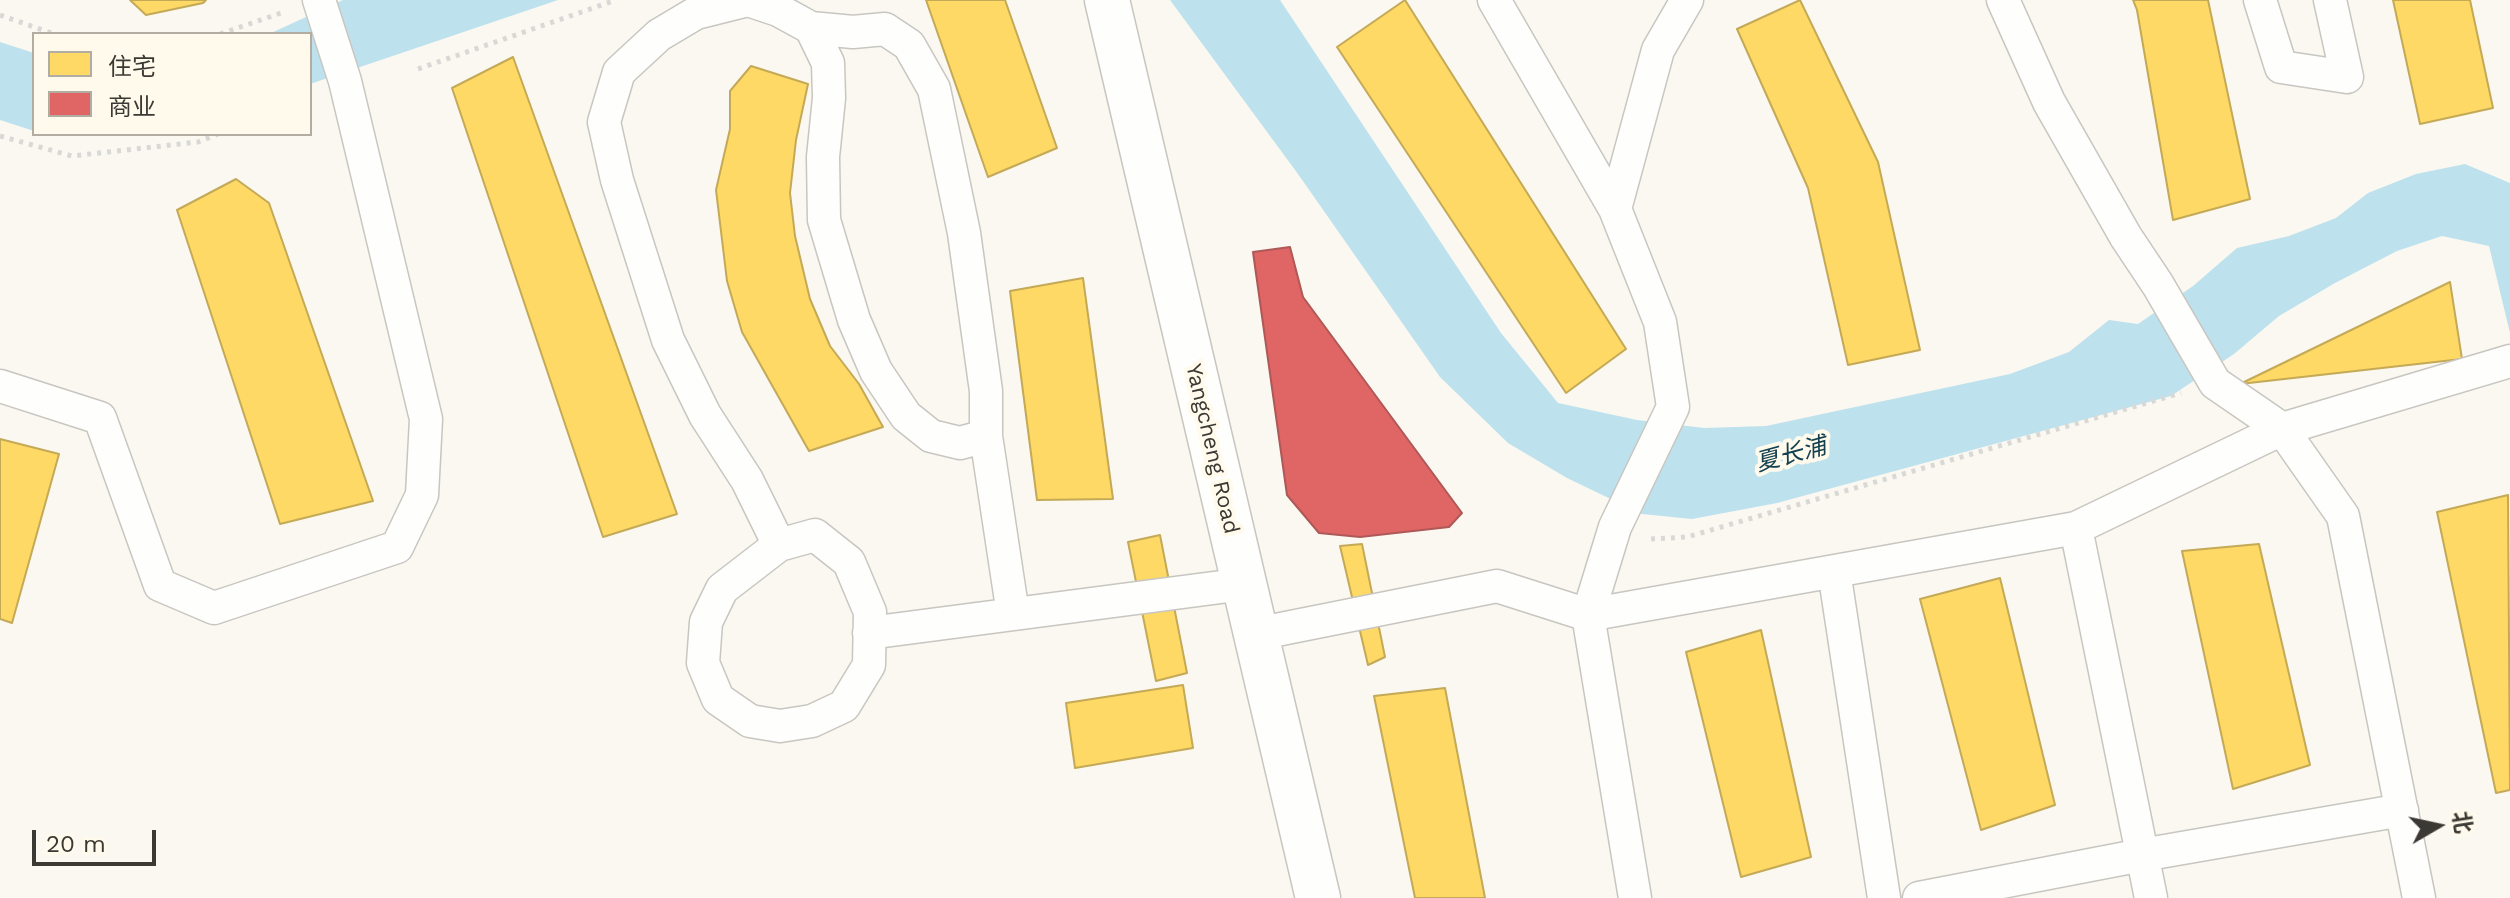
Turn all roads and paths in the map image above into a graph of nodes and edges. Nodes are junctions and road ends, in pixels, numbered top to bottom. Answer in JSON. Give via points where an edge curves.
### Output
{"nodes":[{"id":1,"x":616,"y":0,"type":"edge"},
{"id":2,"x":748,"y":0,"type":"edge"},
{"id":3,"x":1107,"y":0,"type":"edge"},
{"id":4,"x":1494,"y":0,"type":"edge"},
{"id":5,"x":1687,"y":0,"type":"edge"},
{"id":6,"x":2003,"y":0,"type":"edge"},
{"id":7,"x":2260,"y":0,"type":"edge"},
{"id":8,"x":2330,"y":0,"type":"edge"},
{"id":9,"x":304,"y":5,"type":"edge"},
{"id":10,"x":0,"y":15,"type":"edge"},
{"id":11,"x":811,"y":28,"type":"junction"},
{"id":12,"x":48,"y":32,"type":"edge"},
{"id":13,"x":226,"y":32,"type":"edge"},
{"id":14,"x":418,"y":69,"type":"dead end"},
{"id":15,"x":0,"y":136,"type":"edge"},
{"id":16,"x":213,"y":136,"type":"edge"},
{"id":17,"x":1615,"y":209,"type":"junction"},
{"id":18,"x":2507,"y":362,"type":"edge"},
{"id":19,"x":2215,"y":383,"type":"junction"},
{"id":20,"x":0,"y":386,"type":"edge"},
{"id":21,"x":2282,"y":429,"type":"junction"},
{"id":22,"x":986,"y":436,"type":"junction"},
{"id":23,"x":2076,"y":528,"type":"junction"},
{"id":24,"x":1613,"y":534,"type":"junction"},
{"id":25,"x":779,"y":545,"type":"junction"},
{"id":26,"x":1834,"y":571,"type":"junction"},
{"id":27,"x":1244,"y":584,"type":"junction"},
{"id":28,"x":1013,"y":614,"type":"junction"},
{"id":29,"x":1588,"y":615,"type":"junction"},
{"id":30,"x":869,"y":633,"type":"junction"},
{"id":31,"x":1256,"y":634,"type":"junction"},
{"id":32,"x":2402,"y":810,"type":"junction"},
{"id":33,"x":2142,"y":855,"type":"junction"},
{"id":34,"x":1318,"y":898,"type":"edge"},
{"id":35,"x":1635,"y":898,"type":"edge"},
{"id":36,"x":1884,"y":898,"type":"edge"},
{"id":37,"x":1919,"y":898,"type":"edge"},
{"id":38,"x":2151,"y":898,"type":"edge"},
{"id":39,"x":2419,"y":898,"type":"edge"}],
"edges":[{"from":1,"to":14,"type":"path"},
{"from":2,"to":11,"type":"street"},
{"from":2,"to":25,"type":"street","via":[[696,13],[659,35],[619,72],[604,122],[668,340]]},
{"from":3,"to":27,"type":"street","name":"Yangcheng Road"},
{"from":4,"to":17,"type":"street"},
{"from":5,"to":17,"type":"street","via":[[1658,50]]},
{"from":6,"to":19,"type":"street","via":[[2049,102]]},
{"from":7,"to":8,"type":"street","via":[[2281,67],[2347,77]]},
{"from":9,"to":13,"type":"path"},
{"from":9,"to":20,"type":"street","via":[[345,81],[426,419],[422,495],[397,547],[214,608],[160,585],[100,418]]},
{"from":10,"to":12,"type":"path"},
{"from":11,"to":22,"type":"street","via":[[828,63],[824,220],[854,320],[876,371],[906,416],[931,436],[960,443]]},
{"from":11,"to":22,"type":"street","via":[[885,29],[909,45],[934,89],[964,233],[986,391]]},
{"from":15,"to":16,"type":"path","via":[[72,156]]},
{"from":17,"to":24,"type":"street","via":[[1660,322],[1673,407]]},
{"from":18,"to":21,"type":"street"},
{"from":19,"to":21,"type":"street"},
{"from":19,"to":24,"type":"path","via":[[1687,537]]},
{"from":21,"to":23,"type":"street"},
{"from":21,"to":32,"type":"street","via":[[2343,516]]},
{"from":22,"to":28,"type":"street"},
{"from":23,"to":26,"type":"street"},
{"from":23,"to":33,"type":"street"},
{"from":24,"to":29,"type":"street"},
{"from":25,"to":30,"type":"street","via":[[815,535],[849,562],[870,612]]},
{"from":25,"to":30,"type":"street","via":[[722,589],[706,622],[703,663],[718,699],[750,721],[780,726],[812,721],[844,706],[869,665]]},
{"from":26,"to":29,"type":"street"},
{"from":26,"to":36,"type":"street"},
{"from":27,"to":28,"type":"street"},
{"from":27,"to":31,"type":"street","name":"Yangcheng Road"},
{"from":28,"to":30,"type":"street"},
{"from":29,"to":31,"type":"street","via":[[1497,586]]},
{"from":29,"to":35,"type":"street"},
{"from":31,"to":34,"type":"street","name":"Yangcheng Road"},
{"from":32,"to":33,"type":"street"},
{"from":32,"to":39,"type":"street"},
{"from":33,"to":37,"type":"street"},
{"from":33,"to":38,"type":"street"}]}
